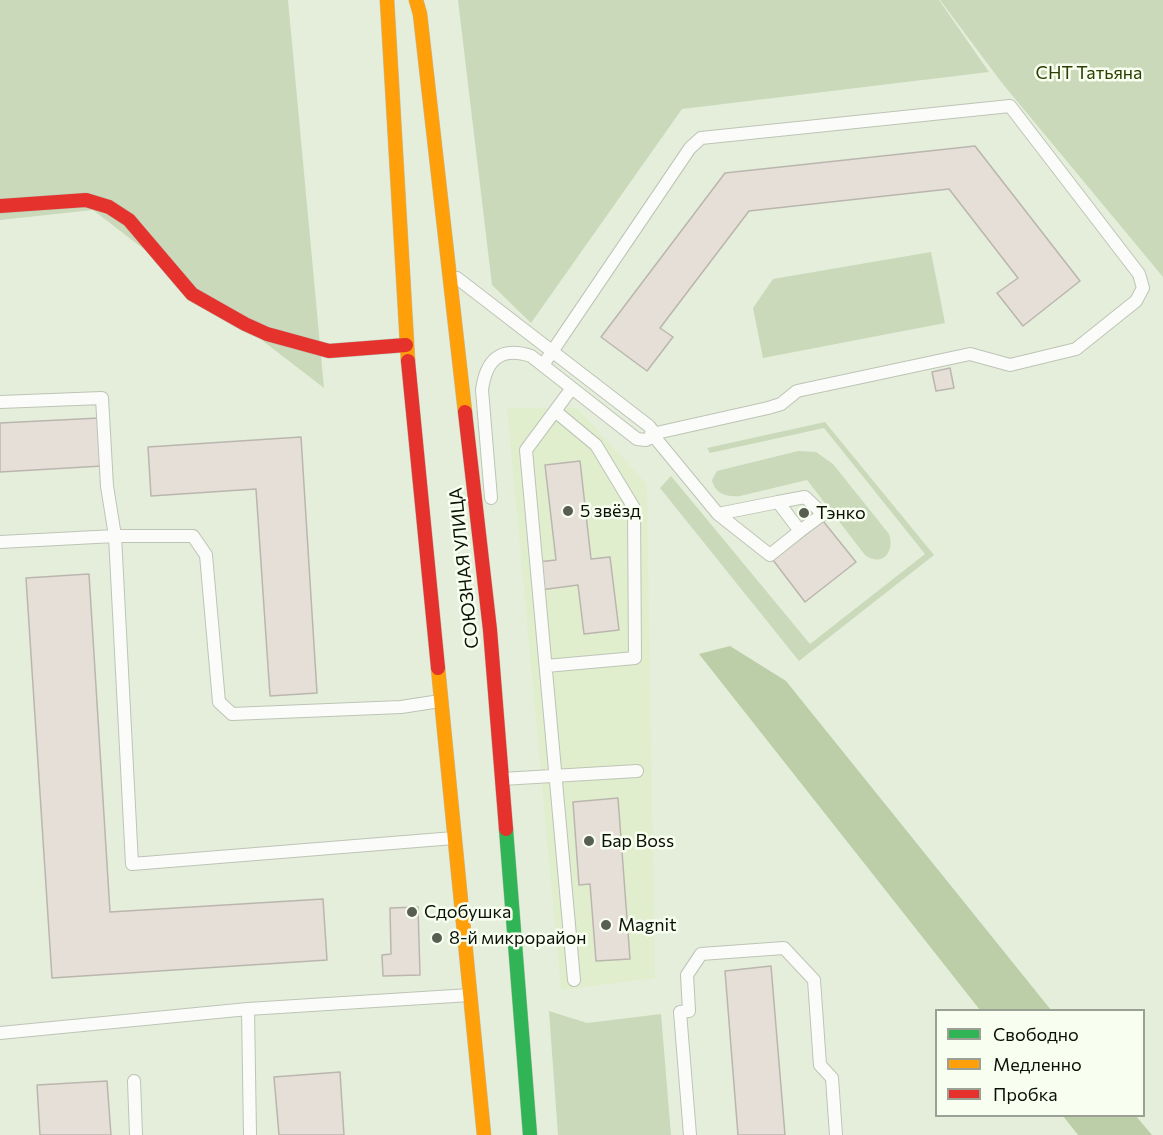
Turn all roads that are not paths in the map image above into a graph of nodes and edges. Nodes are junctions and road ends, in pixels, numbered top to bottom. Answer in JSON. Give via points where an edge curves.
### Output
{"nodes":[{"id":1,"x":387,"y":0,"type":"edge"},
{"id":2,"x":406,"y":12,"type":"edge"},
{"id":3,"x":0,"y":206,"type":"edge"},
{"id":4,"x":450,"y":273,"type":"junction"},
{"id":5,"x":406,"y":345,"type":"junction"},
{"id":6,"x":553,"y":352,"type":"junction"},
{"id":7,"x":543,"y":365,"type":"junction"},
{"id":8,"x":572,"y":388,"type":"junction"},
{"id":9,"x":0,"y":402,"type":"edge"},
{"id":10,"x":555,"y":411,"type":"junction"},
{"id":11,"x":652,"y":434,"type":"junction"},
{"id":12,"x":778,"y":502,"type":"junction"},
{"id":13,"x":492,"y":508,"type":"dead end"},
{"id":14,"x":718,"y":514,"type":"junction"},
{"id":15,"x":800,"y":531,"type":"junction"},
{"id":16,"x":115,"y":536,"type":"junction"},
{"id":17,"x":0,"y":542,"type":"edge"},
{"id":18,"x":495,"y":566,"type":"dead end"},
{"id":19,"x":490,"y":630,"type":"junction"},
{"id":20,"x":546,"y":666,"type":"junction"},
{"id":21,"x":440,"y":701,"type":"junction"},
{"id":22,"x":637,"y":771,"type":"dead end"},
{"id":23,"x":556,"y":776,"type":"junction"},
{"id":24,"x":501,"y":779,"type":"junction"},
{"id":25,"x":454,"y":838,"type":"junction"},
{"id":26,"x":574,"y":980,"type":"dead end"},
{"id":27,"x":471,"y":995,"type":"junction"},
{"id":28,"x":248,"y":1010,"type":"junction"},
{"id":29,"x":0,"y":1033,"type":"edge"},
{"id":30,"x":134,"y":1081,"type":"dead end"},
{"id":31,"x":136,"y":1135,"type":"edge"},
{"id":32,"x":250,"y":1135,"type":"edge"},
{"id":33,"x":484,"y":1135,"type":"edge"},
{"id":34,"x":530,"y":1135,"type":"edge"},
{"id":35,"x":690,"y":1135,"type":"edge"},
{"id":36,"x":836,"y":1135,"type":"edge"}],
"edges":[{"from":1,"to":2,"type":"main road","name":"СОЮЗНАЯ УЛИЦА"},
{"from":2,"to":4,"type":"main road","name":"СОЮЗНАЯ УЛИЦА"},
{"from":2,"to":5,"type":"main road","name":"СОЮЗНАЯ УЛИЦА"},
{"from":3,"to":5,"type":"main road","via":[[95,201],[129,220],[192,294],[245,324],[329,351]]},
{"from":4,"to":6,"type":"lane"},
{"from":4,"to":19,"type":"main road","name":"СОЮЗНАЯ УЛИЦА"},
{"from":5,"to":21,"type":"main road","name":"СОЮЗНАЯ УЛИЦА"},
{"from":6,"to":7,"type":"lane"},
{"from":6,"to":11,"type":"lane","via":[[649,426]]},
{"from":6,"to":11,"type":"lane","via":[[690,148],[700,138],[715,135],[1010,106],[1139,274],[1143,288],[1136,301],[1076,349],[1010,365],[969,354],[797,391],[781,404],[768,408]]},
{"from":7,"to":8,"type":"lane"},
{"from":7,"to":13,"type":"lane","via":[[518,352],[503,354],[484,372],[482,390]]},
{"from":8,"to":10,"type":"lane"},
{"from":8,"to":11,"type":"lane","via":[[637,439],[646,440]]},
{"from":9,"to":16,"type":"lane","via":[[102,398],[107,486]]},
{"from":10,"to":20,"type":"lane","via":[[526,450]]},
{"from":10,"to":20,"type":"lane","via":[[596,445],[634,508],[635,658]]},
{"from":11,"to":14,"type":"lane"},
{"from":12,"to":14,"type":"lane"},
{"from":12,"to":15,"type":"lane"},
{"from":12,"to":15,"type":"lane","via":[[805,497],[823,514]]},
{"from":14,"to":15,"type":"lane","via":[[770,555]]},
{"from":16,"to":17,"type":"lane"},
{"from":16,"to":21,"type":"lane","via":[[193,536],[206,555],[219,702],[232,714],[401,707]]},
{"from":16,"to":25,"type":"lane","via":[[132,864]]},
{"from":18,"to":19,"type":"lane"},
{"from":19,"to":24,"type":"main road","name":"СОЮЗНАЯ УЛИЦА"},
{"from":20,"to":23,"type":"lane"},
{"from":21,"to":25,"type":"main road","name":"СОЮЗНАЯ УЛИЦА"},
{"from":22,"to":23,"type":"lane"},
{"from":23,"to":24,"type":"lane"},
{"from":23,"to":26,"type":"lane"},
{"from":24,"to":34,"type":"main road","name":"СОЮЗНАЯ УЛИЦА"},
{"from":25,"to":27,"type":"main road","name":"СОЮЗНАЯ УЛИЦА"},
{"from":27,"to":28,"type":"lane"},
{"from":27,"to":33,"type":"main road","name":"СОЮЗНАЯ УЛИЦА"},
{"from":28,"to":29,"type":"lane"},
{"from":28,"to":32,"type":"lane"},
{"from":30,"to":31,"type":"lane"},
{"from":35,"to":36,"type":"lane","via":[[681,1012],[689,1011],[687,975],[701,954],[784,948],[814,980],[820,1065],[832,1078]]}]}
